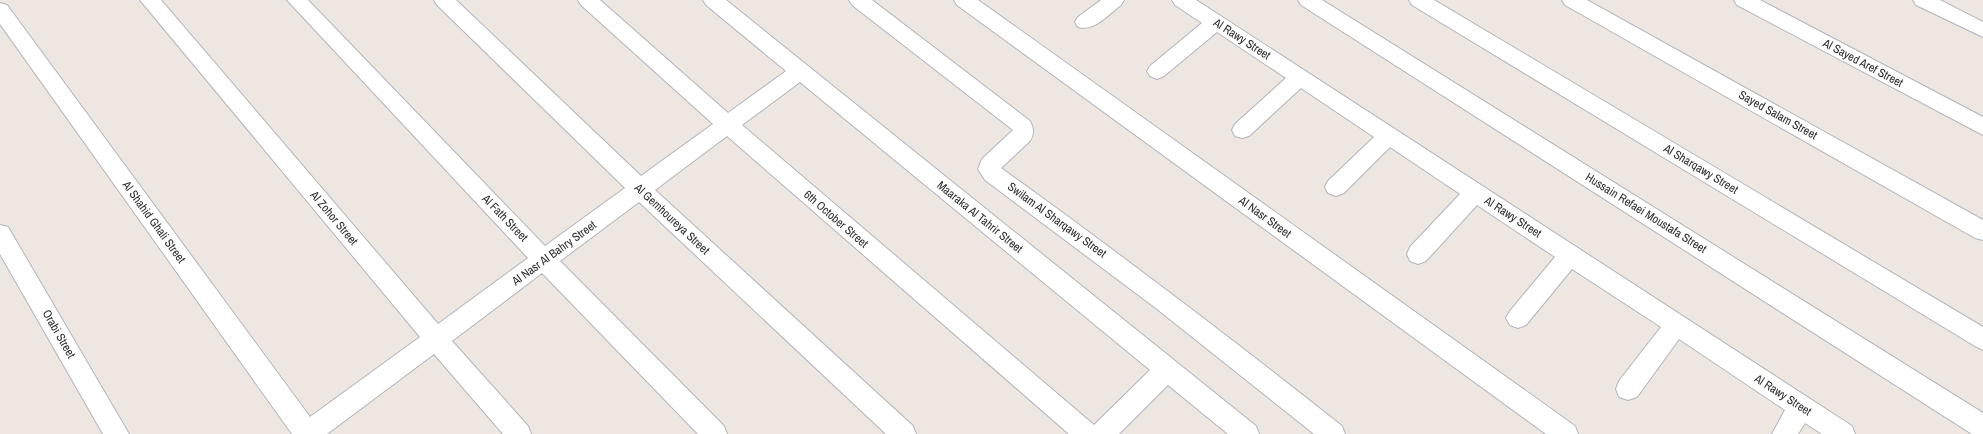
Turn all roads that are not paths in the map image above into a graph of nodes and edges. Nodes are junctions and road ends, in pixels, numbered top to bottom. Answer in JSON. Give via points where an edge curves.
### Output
{"nodes":[{"id":1,"x":150,"y":0,"type":"edge"},
{"id":2,"x":297,"y":0,"type":"edge"},
{"id":3,"x":444,"y":0,"type":"edge"},
{"id":4,"x":588,"y":0,"type":"edge"},
{"id":5,"x":713,"y":0,"type":"edge"},
{"id":6,"x":859,"y":0,"type":"edge"},
{"id":7,"x":964,"y":0,"type":"edge"},
{"id":8,"x":1114,"y":0,"type":"edge"},
{"id":9,"x":1182,"y":0,"type":"edge"},
{"id":10,"x":1308,"y":0,"type":"edge"},
{"id":11,"x":1419,"y":0,"type":"edge"},
{"id":12,"x":1572,"y":0,"type":"edge"},
{"id":13,"x":1744,"y":0,"type":"edge"},
{"id":14,"x":1923,"y":0,"type":"edge"},
{"id":15,"x":0,"y":10,"type":"edge"},
{"id":16,"x":1085,"y":22,"type":"dead end"},
{"id":17,"x":1216,"y":22,"type":"junction"},
{"id":18,"x":1983,"y":30,"type":"edge"},
{"id":19,"x":800,"y":71,"type":"junction"},
{"id":20,"x":1157,"y":71,"type":"dead end"},
{"id":21,"x":1300,"y":77,"type":"junction"},
{"id":22,"x":728,"y":125,"type":"junction"},
{"id":23,"x":1983,"y":127,"type":"edge"},
{"id":24,"x":1242,"y":130,"type":"dead end"},
{"id":25,"x":1388,"y":136,"type":"junction"},
{"id":26,"x":1336,"y":186,"type":"dead end"},
{"id":27,"x":640,"y":189,"type":"junction"},
{"id":28,"x":1475,"y":192,"type":"junction"},
{"id":29,"x":1983,"y":231,"type":"edge"},
{"id":30,"x":0,"y":234,"type":"edge"},
{"id":31,"x":1418,"y":254,"type":"dead end"},
{"id":32,"x":1570,"y":255,"type":"junction"},
{"id":33,"x":544,"y":260,"type":"junction"},
{"id":34,"x":1518,"y":318,"type":"dead end"},
{"id":35,"x":1676,"y":324,"type":"junction"},
{"id":36,"x":1983,"y":339,"type":"edge"},
{"id":37,"x":437,"y":340,"type":"junction"},
{"id":38,"x":1168,"y":368,"type":"junction"},
{"id":39,"x":1628,"y":389,"type":"dead end"},
{"id":40,"x":1801,"y":407,"type":"junction"},
{"id":41,"x":1983,"y":426,"type":"edge"},
{"id":42,"x":117,"y":434,"type":"edge"},
{"id":43,"x":307,"y":434,"type":"edge"},
{"id":44,"x":519,"y":434,"type":"edge"},
{"id":45,"x":715,"y":434,"type":"edge"},
{"id":46,"x":904,"y":434,"type":"edge"},
{"id":47,"x":1087,"y":434,"type":"edge"},
{"id":48,"x":1102,"y":434,"type":"edge"},
{"id":49,"x":1247,"y":434,"type":"edge"},
{"id":50,"x":1333,"y":434,"type":"edge"},
{"id":51,"x":1566,"y":434,"type":"edge"},
{"id":52,"x":1784,"y":434,"type":"edge"},
{"id":53,"x":1843,"y":434,"type":"edge"}],
"edges":[{"from":1,"to":37,"type":"street","name":"Al Zohor Street"},
{"from":2,"to":33,"type":"street","name":"Al Fath Street"},
{"from":3,"to":27,"type":"street","name":"Al Gemhoureya Street"},
{"from":4,"to":22,"type":"street","name":"6th October Street"},
{"from":5,"to":19,"type":"street","name":"Maaraka Al Tahrir Street"},
{"from":6,"to":50,"type":"street","name":"Swilam Al Sharqawy Street","via":[[1023,127],[1023,135],[991,164],[989,169],[993,174],[1098,249],[1212,336]]},
{"from":7,"to":51,"type":"street","name":"Al Nasr Street"},
{"from":8,"to":16,"type":"street"},
{"from":9,"to":17,"type":"street","name":"Al Rawy Street"},
{"from":10,"to":41,"type":"street","name":"Hussain Refaei Moustafa Street"},
{"from":11,"to":36,"type":"street","name":"Al Sharqawy Street"},
{"from":12,"to":29,"type":"street","name":"Sayed Salam Street"},
{"from":13,"to":23,"type":"street","name":"Al Sayed Aref Street"},
{"from":14,"to":18,"type":"street"},
{"from":15,"to":43,"type":"street","name":"Al Shahid Ghali Street"},
{"from":17,"to":20,"type":"street"},
{"from":17,"to":21,"type":"street","name":"Al Rawy Street"},
{"from":19,"to":22,"type":"street","name":"Al Nasr Al Bahry Street"},
{"from":19,"to":38,"type":"street","name":"Maaraka Al Tahrir Street"},
{"from":21,"to":24,"type":"street"},
{"from":21,"to":25,"type":"street","name":"Al Rawy Street"},
{"from":22,"to":27,"type":"street","name":"Al Nasr Al Bahry Street"},
{"from":22,"to":47,"type":"street","name":"6th October Street"},
{"from":25,"to":26,"type":"street"},
{"from":25,"to":28,"type":"street","name":"Al Rawy Street"},
{"from":27,"to":33,"type":"street","name":"Al Nasr Al Bahry Street"},
{"from":27,"to":46,"type":"street","name":"Al Gemhoureya Street"},
{"from":28,"to":31,"type":"street"},
{"from":28,"to":32,"type":"street","name":"Al Rawy Street"},
{"from":30,"to":42,"type":"street","name":"Orabi Street"},
{"from":32,"to":34,"type":"street"},
{"from":32,"to":35,"type":"street","name":"Al Rawy Street"},
{"from":33,"to":37,"type":"street","name":"Al Nasr Al Bahry Street"},
{"from":33,"to":45,"type":"street","name":"Al Fath Street"},
{"from":35,"to":39,"type":"street"},
{"from":35,"to":40,"type":"street","name":"Al Rawy Street"},
{"from":37,"to":43,"type":"street","name":"Al Nasr Al Bahry Street"},
{"from":37,"to":44,"type":"street","name":"Al Zohor Street"},
{"from":38,"to":48,"type":"street"},
{"from":38,"to":49,"type":"street","name":"Maaraka Al Tahrir Street"},
{"from":40,"to":52,"type":"street"},
{"from":40,"to":53,"type":"street","name":"Al Rawy Street"}]}
